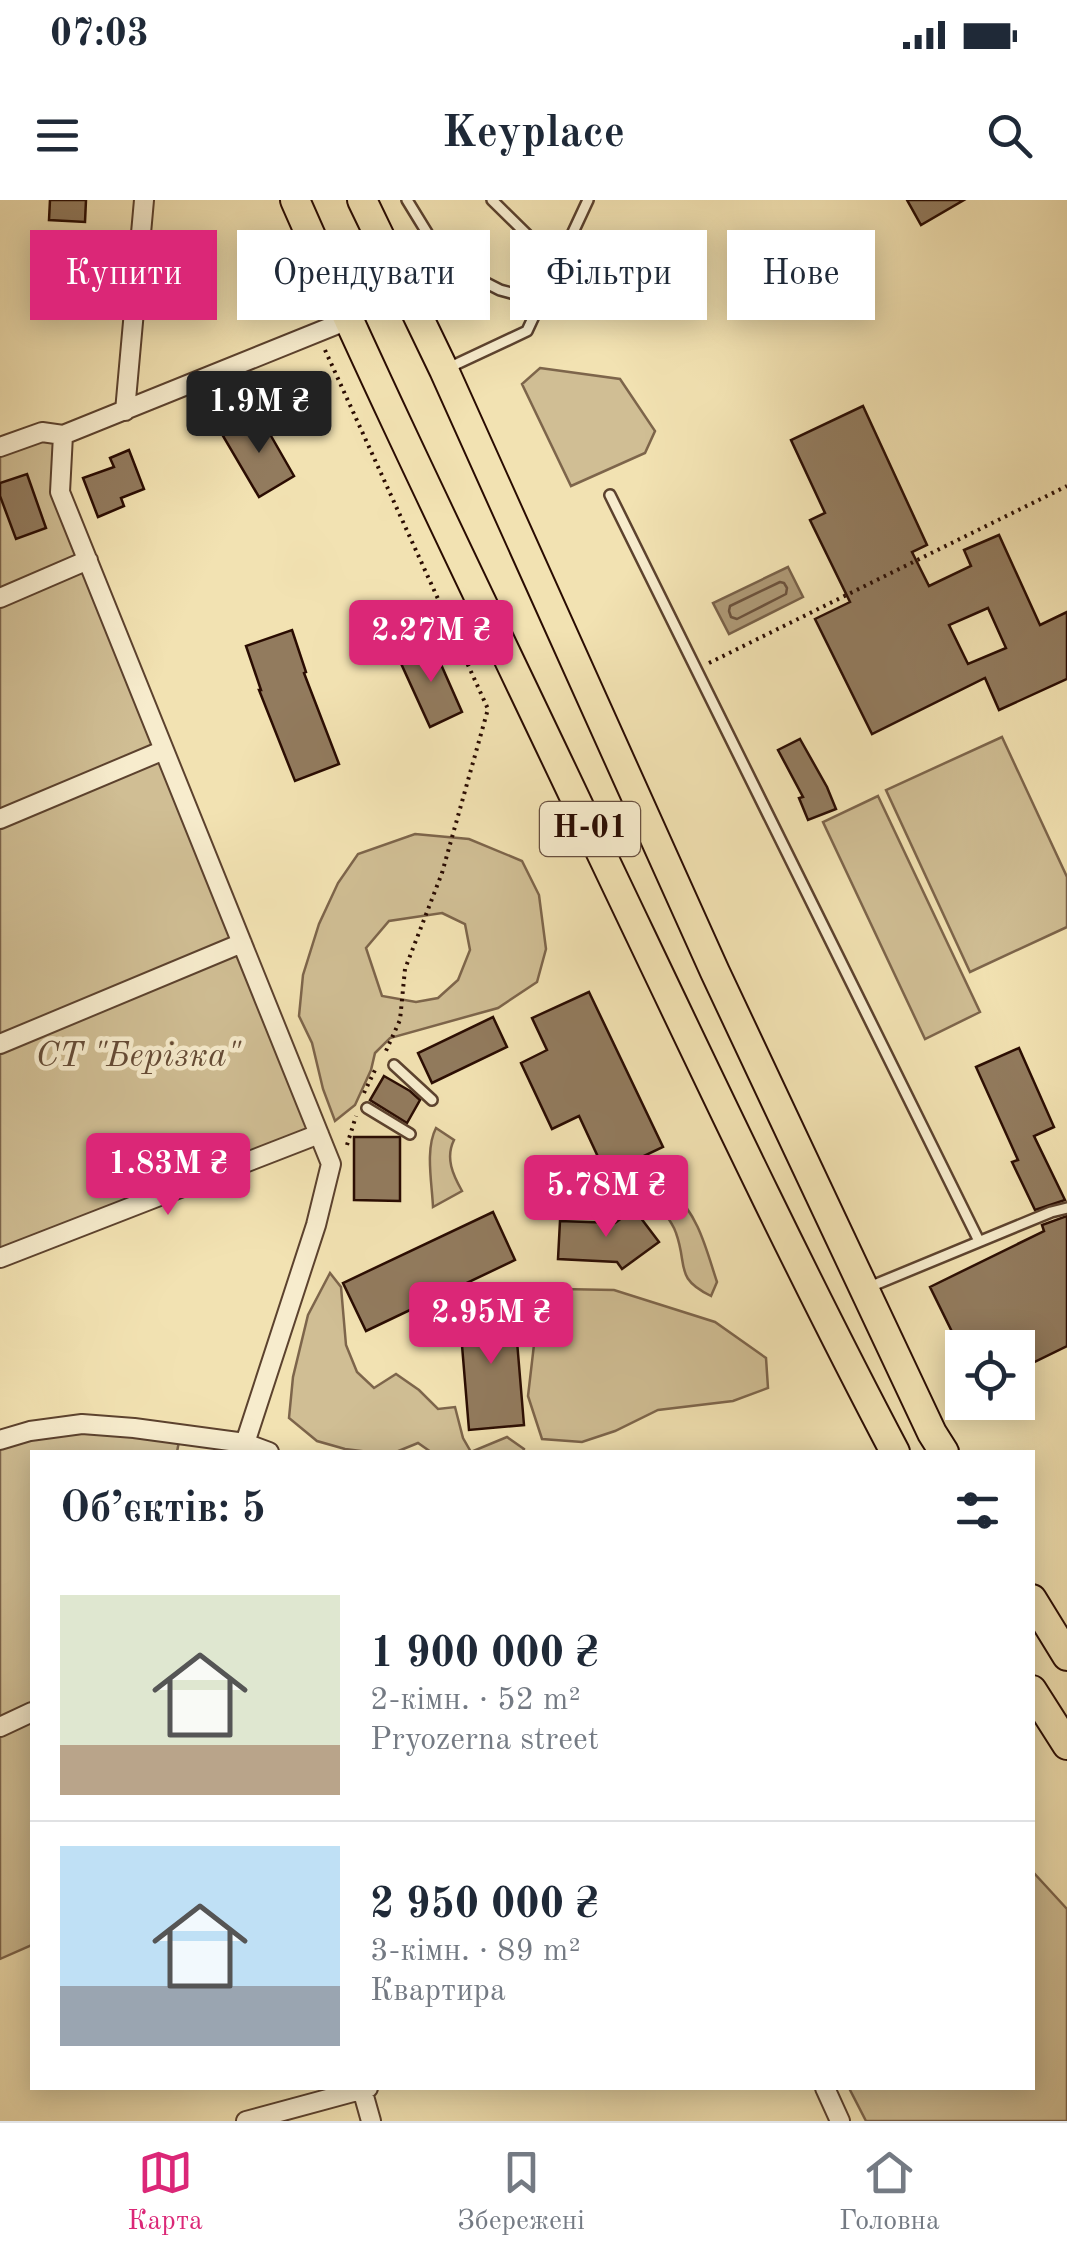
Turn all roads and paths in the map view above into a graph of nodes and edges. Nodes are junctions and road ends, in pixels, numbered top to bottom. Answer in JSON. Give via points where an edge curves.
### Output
{"nodes":[{"id":1,"x":144,"y":200,"type":"edge"},
{"id":2,"x":295,"y":200,"type":"edge"},
{"id":3,"x":362,"y":200,"type":"edge"},
{"id":4,"x":407,"y":200,"type":"edge"},
{"id":5,"x":492,"y":200,"type":"edge"},
{"id":6,"x":588,"y":200,"type":"edge"},
{"id":7,"x":308,"y":230,"type":"edge"},
{"id":8,"x":521,"y":230,"type":"edge"},
{"id":9,"x":574,"y":230,"type":"edge"},
{"id":10,"x":510,"y":292,"type":"edge"},
{"id":11,"x":348,"y":320,"type":"joint"},
{"id":12,"x":532,"y":320,"type":"edge"},
{"id":13,"x":317,"y":332,"type":"junction"},
{"id":14,"x":444,"y":370,"type":"junction"},
{"id":15,"x":125,"y":411,"type":"junction"},
{"id":16,"x":63,"y":435,"type":"junction"},
{"id":17,"x":0,"y":447,"type":"edge"},
{"id":18,"x":1067,"y":486,"type":"edge"},
{"id":19,"x":610,"y":495,"type":"dead end"},
{"id":20,"x":88,"y":560,"type":"junction"},
{"id":21,"x":0,"y":598,"type":"edge"},
{"id":22,"x":696,"y":670,"type":"junction"},
{"id":23,"x":164,"y":750,"type":"junction"},
{"id":24,"x":0,"y":819,"type":"edge"},
{"id":25,"x":242,"y":943,"type":"junction"},
{"id":26,"x":0,"y":1044,"type":"edge"},
{"id":27,"x":385,"y":1052,"type":"dead end"},
{"id":28,"x":377,"y":1066,"type":"dead end"},
{"id":29,"x":394,"y":1066,"type":"dead end"},
{"id":30,"x":363,"y":1096,"type":"dead end"},
{"id":31,"x":432,"y":1100,"type":"dead end"},
{"id":32,"x":362,"y":1110,"type":"joint"},
{"id":33,"x":319,"y":1134,"type":"junction"},
{"id":34,"x":410,"y":1134,"type":"dead end"},
{"id":35,"x":328,"y":1176,"type":"junction"},
{"id":36,"x":1067,"y":1208,"type":"edge"},
{"id":37,"x":979,"y":1242,"type":"junction"},
{"id":38,"x":0,"y":1258,"type":"edge"},
{"id":39,"x":864,"y":1289,"type":"junction"},
{"id":40,"x":0,"y":1440,"type":"edge"},
{"id":41,"x":246,"y":1443,"type":"junction"},
{"id":42,"x":178,"y":1444,"type":"edge"},
{"id":43,"x":263,"y":1450,"type":"edge"},
{"id":44,"x":894,"y":1450,"type":"edge"},
{"id":45,"x":943,"y":1450,"type":"edge"},
{"id":46,"x":1035,"y":1604,"type":"edge"},
{"id":47,"x":1067,"y":1656,"type":"edge"},
{"id":48,"x":1035,"y":1695,"type":"edge"},
{"id":49,"x":30,"y":1713,"type":"edge"},
{"id":50,"x":0,"y":1726,"type":"edge"},
{"id":51,"x":1067,"y":1745,"type":"edge"},
{"id":52,"x":358,"y":2090,"type":"edge"},
{"id":53,"x":365,"y":2090,"type":"edge"},
{"id":54,"x":825,"y":2090,"type":"edge"},
{"id":55,"x":246,"y":2121,"type":"edge"},
{"id":56,"x":371,"y":2121,"type":"edge"},
{"id":57,"x":840,"y":2121,"type":"edge"}],
"edges":[{"from":1,"to":15,"type":"street"},
{"from":2,"to":7,"type":"main road","number":"Н-01"},
{"from":3,"to":14,"type":"main road","number":"Н-01"},
{"from":4,"to":10,"type":"lane","via":[[445,262]]},
{"from":5,"to":8,"type":"lane"},
{"from":6,"to":9,"type":"lane"},
{"from":11,"to":13,"type":"street"},
{"from":11,"to":44,"type":"main road","number":"Н-01"},
{"from":12,"to":14,"type":"lane","via":[[527,331]]},
{"from":13,"to":15,"type":"street"},
{"from":13,"to":27,"type":"path","via":[[488,710],[442,873],[405,969],[400,1020]]},
{"from":14,"to":39,"type":"main road","number":"Н-01"},
{"from":15,"to":16,"type":"street"},
{"from":16,"to":17,"type":"street","via":[[42,432]]},
{"from":16,"to":20,"type":"street","via":[[60,492]]},
{"from":18,"to":22,"type":"path"},
{"from":19,"to":22,"type":"lane"},
{"from":20,"to":21,"type":"street"},
{"from":20,"to":23,"type":"street"},
{"from":22,"to":37,"type":"lane"},
{"from":23,"to":24,"type":"street"},
{"from":23,"to":25,"type":"street"},
{"from":25,"to":26,"type":"street"},
{"from":25,"to":33,"type":"street"},
{"from":28,"to":30,"type":"path"},
{"from":29,"to":31,"type":"lane"},
{"from":32,"to":34,"type":"lane"},
{"from":32,"to":35,"type":"path","via":[[342,1162]]},
{"from":33,"to":35,"type":"street","via":[[331,1164]]},
{"from":33,"to":38,"type":"street"},
{"from":35,"to":41,"type":"street"},
{"from":36,"to":37,"type":"lane"},
{"from":37,"to":39,"type":"lane"},
{"from":39,"to":45,"type":"main road","number":"Н-01"},
{"from":40,"to":42,"type":"street","via":[[82,1424],[134,1428]]},
{"from":41,"to":42,"type":"street"},
{"from":41,"to":43,"type":"street"},
{"from":46,"to":47,"type":"main road"},
{"from":48,"to":51,"type":"main road"},
{"from":49,"to":50,"type":"street"},
{"from":52,"to":55,"type":"street"},
{"from":53,"to":56,"type":"street"},
{"from":54,"to":57,"type":"street"}]}
